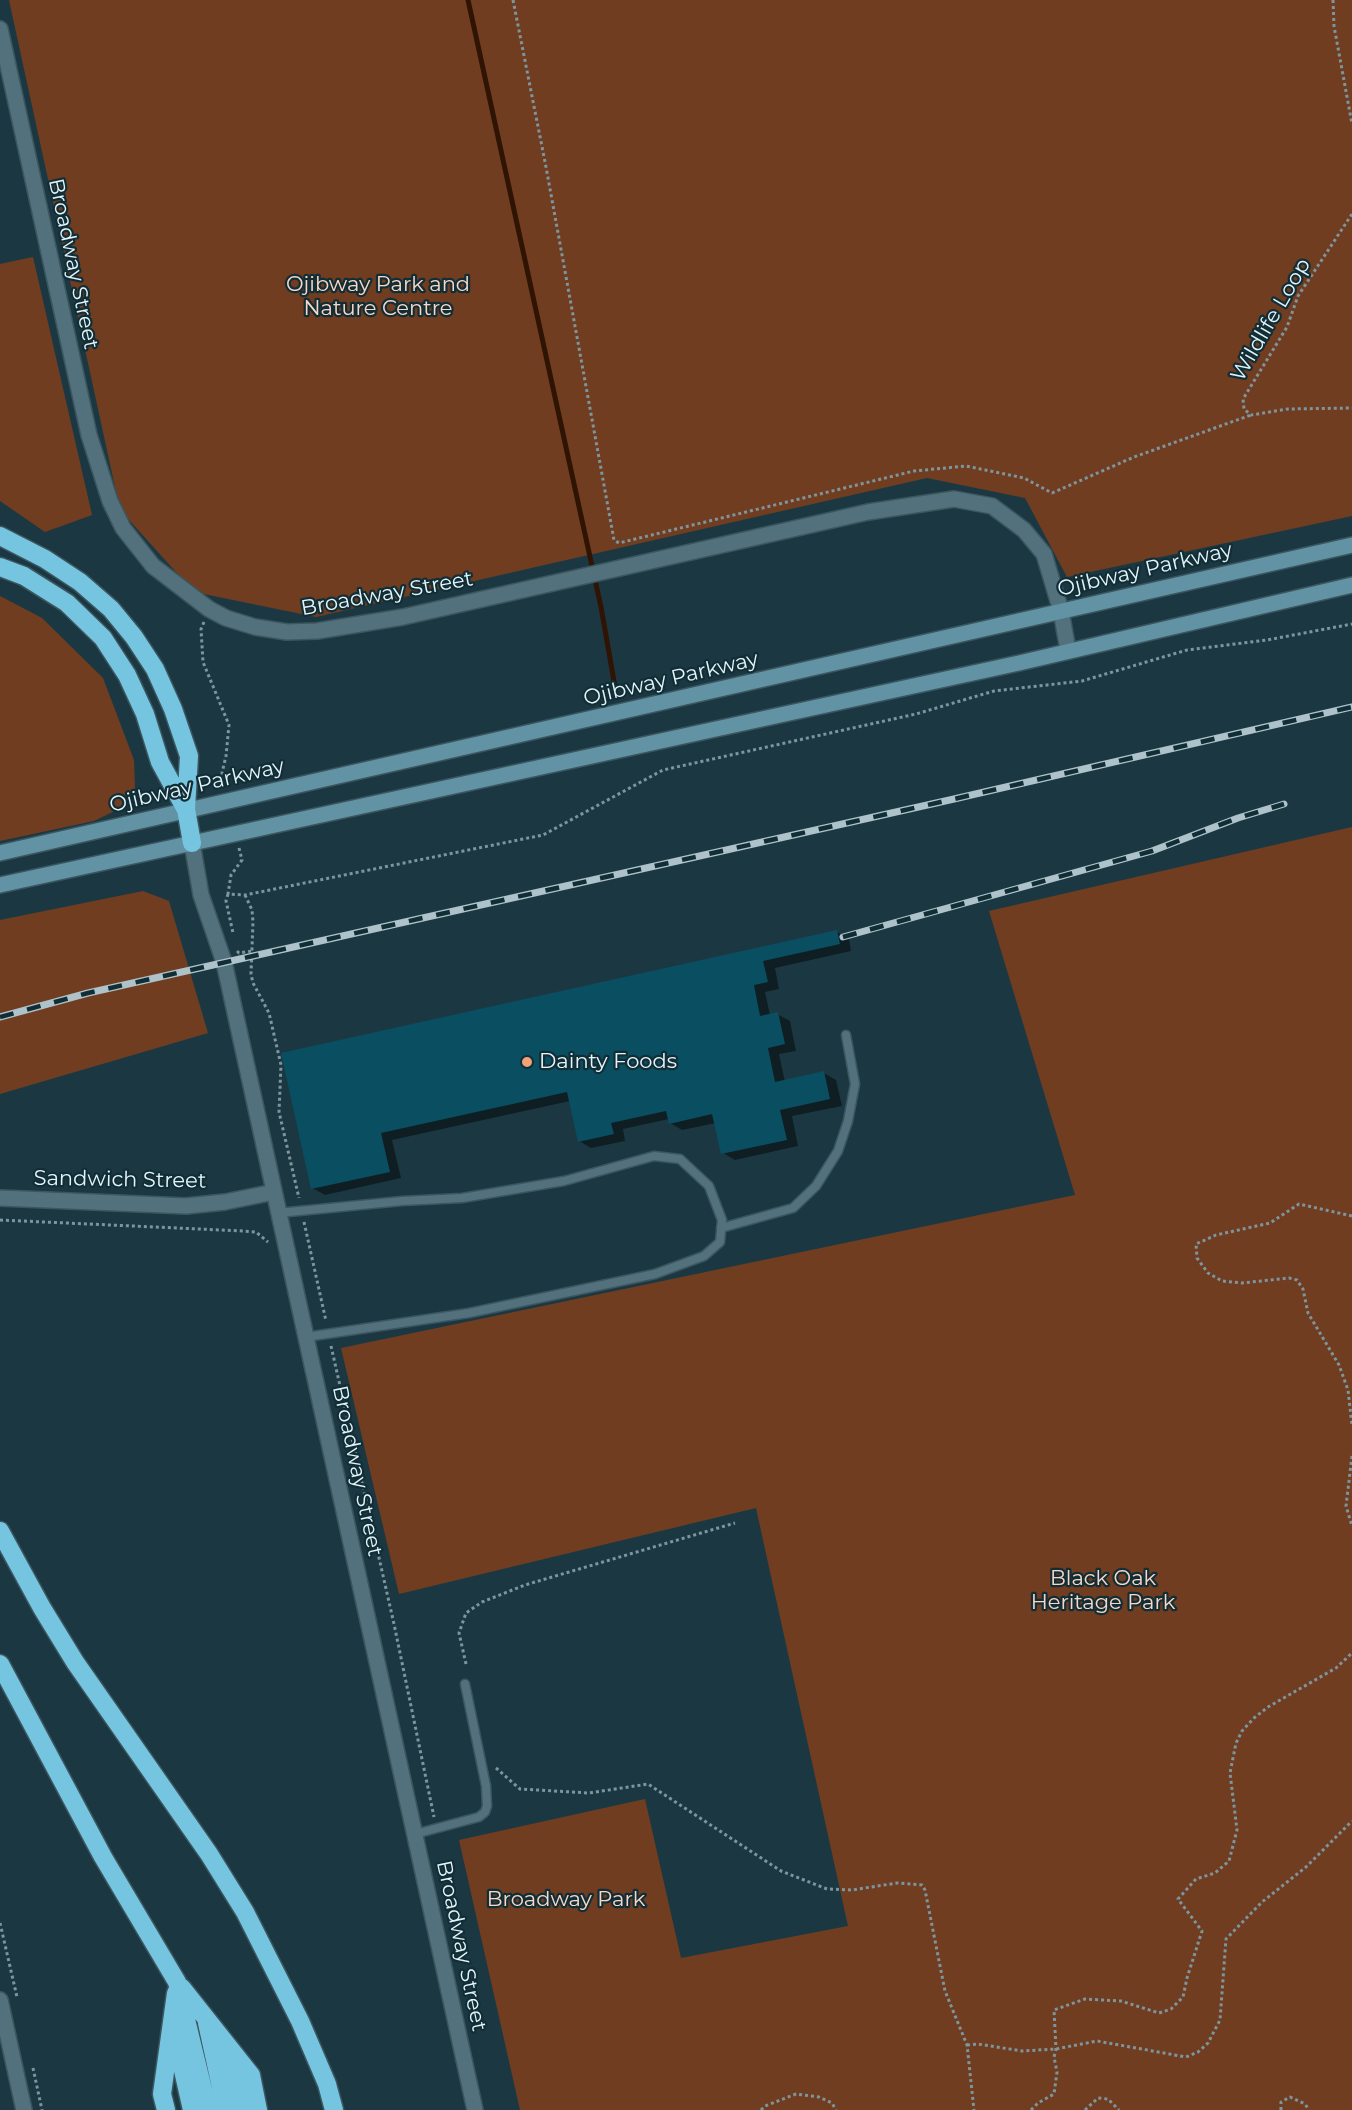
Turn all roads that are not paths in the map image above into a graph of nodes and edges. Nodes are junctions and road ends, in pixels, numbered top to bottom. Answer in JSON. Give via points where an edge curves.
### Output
{"nodes":[{"id":1,"x":0,"y":29,"type":"edge"},
{"id":2,"x":0,"y":536,"type":"edge"},
{"id":3,"x":1352,"y":545,"type":"edge"},
{"id":4,"x":0,"y":567,"type":"edge"},
{"id":5,"x":1352,"y":585,"type":"edge"},
{"id":6,"x":1061,"y":611,"type":"junction"},
{"id":7,"x":1068,"y":651,"type":"junction"},
{"id":8,"x":186,"y":809,"type":"junction"},
{"id":9,"x":192,"y":843,"type":"junction"},
{"id":10,"x":0,"y":853,"type":"edge"},
{"id":11,"x":0,"y":885,"type":"edge"},
{"id":12,"x":846,"y":1035,"type":"dead end"},
{"id":13,"x":274,"y":1192,"type":"junction"},
{"id":14,"x":0,"y":1198,"type":"edge"},
{"id":15,"x":278,"y":1213,"type":"junction"},
{"id":16,"x":721,"y":1228,"type":"junction"},
{"id":17,"x":306,"y":1337,"type":"junction"},
{"id":18,"x":0,"y":1531,"type":"edge"},
{"id":19,"x":0,"y":1664,"type":"edge"},
{"id":20,"x":465,"y":1684,"type":"dead end"},
{"id":21,"x":415,"y":1834,"type":"junction"},
{"id":22,"x":177,"y":1982,"type":"junction"},
{"id":23,"x":0,"y":2000,"type":"edge"},
{"id":24,"x":206,"y":2018,"type":"junction"},
{"id":25,"x":172,"y":2022,"type":"junction"},
{"id":26,"x":228,"y":2048,"type":"junction"},
{"id":27,"x":167,"y":2057,"type":"junction"},
{"id":28,"x":24,"y":2110,"type":"edge"},
{"id":29,"x":166,"y":2110,"type":"edge"},
{"id":30,"x":179,"y":2110,"type":"edge"},
{"id":31,"x":192,"y":2110,"type":"edge"},
{"id":32,"x":208,"y":2110,"type":"edge"},
{"id":33,"x":226,"y":2110,"type":"edge"},
{"id":34,"x":242,"y":2110,"type":"edge"},
{"id":35,"x":258,"y":2110,"type":"edge"},
{"id":36,"x":334,"y":2110,"type":"edge"},
{"id":37,"x":475,"y":2110,"type":"edge"}],
"edges":[{"from":1,"to":6,"type":"street","name":"Broadway Street","via":[[89,435],[110,501],[123,528],[153,566],[209,609],[255,627],[317,631],[403,617],[868,512],[954,499],[992,506],[1024,530],[1044,554]]},
{"from":2,"to":8,"type":"highway","via":[[80,582],[111,609],[134,637],[169,699],[189,756]]},
{"from":3,"to":6,"type":"main road","name":"Ojibway Parkway"},
{"from":4,"to":8,"type":"highway","via":[[24,576],[67,603],[102,638],[127,675],[160,762]]},
{"from":5,"to":7,"type":"main road"},
{"from":6,"to":7,"type":"street","name":"Broadway Street"},
{"from":6,"to":8,"type":"main road","name":"Ojibway Parkway"},
{"from":7,"to":9,"type":"main road"},
{"from":8,"to":9,"type":"highway"},
{"from":8,"to":10,"type":"main road","name":"Ojibway Parkway"},
{"from":9,"to":11,"type":"main road"},
{"from":9,"to":13,"type":"street","name":"Broadway Street","via":[[201,895],[224,962]]},
{"from":12,"to":16,"type":"lane","via":[[855,1084],[848,1121],[838,1151],[816,1186],[794,1208]]},
{"from":13,"to":14,"type":"street","name":"Sandwich Street","via":[[186,1206]]},
{"from":13,"to":15,"type":"street","name":"Broadway Street"},
{"from":15,"to":16,"type":"lane","via":[[462,1198],[564,1180],[654,1156],[680,1160],[709,1186]]},
{"from":15,"to":17,"type":"street","name":"Broadway Street"},
{"from":16,"to":17,"type":"lane","via":[[720,1242],[704,1256],[655,1274],[469,1313]]},
{"from":17,"to":21,"type":"street","name":"Broadway Street"},
{"from":18,"to":36,"type":"highway","via":[[69,1653],[245,1912],[308,2037]]},
{"from":19,"to":22,"type":"highway","via":[[103,1857]]},
{"from":20,"to":21,"type":"lane","via":[[488,1797],[485,1812]]},
{"from":21,"to":37,"type":"street","name":"Broadway Street"},
{"from":22,"to":24,"type":"highway"},
{"from":22,"to":25,"type":"highway"},
{"from":22,"to":32,"type":"highway"},
{"from":23,"to":28,"type":"street"},
{"from":24,"to":26,"type":"highway"},
{"from":24,"to":33,"type":"highway"},
{"from":25,"to":27,"type":"highway"},
{"from":25,"to":31,"type":"highway"},
{"from":26,"to":34,"type":"highway"},
{"from":26,"to":35,"type":"highway","via":[[251,2075]]},
{"from":27,"to":29,"type":"highway","via":[[162,2094]]},
{"from":27,"to":30,"type":"highway"}]}
